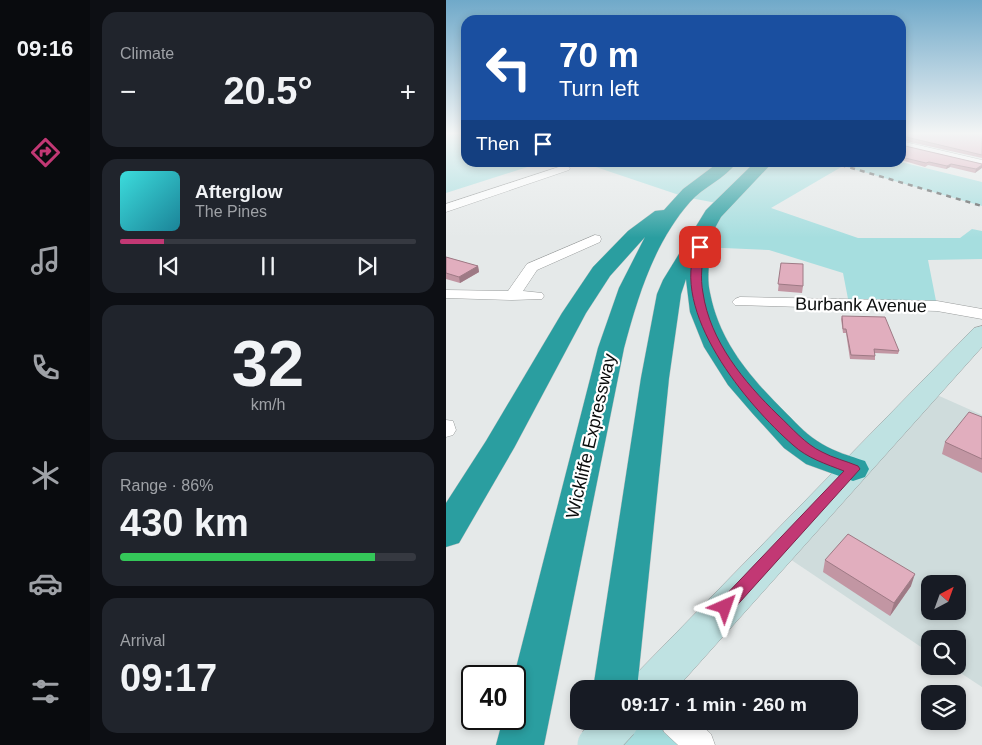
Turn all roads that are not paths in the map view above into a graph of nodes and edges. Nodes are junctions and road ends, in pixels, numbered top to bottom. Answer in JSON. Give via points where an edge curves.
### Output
{"nodes":[{"id":1,"x":565,"y":168,"type":"dead end"},
{"id":2,"x":722,"y":168,"type":"edge"},
{"id":3,"x":759,"y":168,"type":"edge"},
{"id":4,"x":685,"y":197,"type":"junction"},
{"id":5,"x":446,"y":208,"type":"edge"},
{"id":6,"x":703,"y":230,"type":"junction"},
{"id":7,"x":595,"y":239,"type":"dead end"},
{"id":8,"x":446,"y":294,"type":"edge"},
{"id":9,"x":512,"y":296,"type":"junction"},
{"id":10,"x":537,"y":296,"type":"dead end"},
{"id":11,"x":740,"y":302,"type":"dead end"},
{"id":12,"x":982,"y":314,"type":"edge"},
{"id":13,"x":982,"y":333,"type":"edge"},
{"id":14,"x":446,"y":426,"type":"edge"},
{"id":15,"x":446,"y":430,"type":"edge"},
{"id":16,"x":853,"y":469,"type":"junction"},
{"id":17,"x":446,"y":533,"type":"edge"},
{"id":18,"x":616,"y":680,"type":"edge"},
{"id":19,"x":657,"y":680,"type":"edge"},
{"id":20,"x":609,"y":730,"type":"edge"},
{"id":21,"x":611,"y":730,"type":"edge"},
{"id":22,"x":684,"y":730,"type":"edge"},
{"id":23,"x":520,"y":745,"type":"edge"},
{"id":24,"x":597,"y":745,"type":"edge"},
{"id":25,"x":607,"y":745,"type":"edge"},
{"id":26,"x":700,"y":745,"type":"edge"}],
"edges":[{"from":1,"to":5,"type":"street"},
{"from":2,"to":4,"type":"highway","name":"Wickliffe Expressway"},
{"from":3,"to":6,"type":"highway","via":[[722,204]]},
{"from":4,"to":17,"type":"highway","via":[[634,235],[601,272]]},
{"from":4,"to":23,"type":"highway","name":"Wickliffe Expressway","via":[[643,256],[624,302]]},
{"from":6,"to":16,"type":"highway","via":[[697,291],[711,336],[724,359],[752,397],[798,442],[817,455]]},
{"from":6,"to":18,"type":"highway","via":[[674,280],[665,310]]},
{"from":7,"to":9,"type":"street","via":[[532,267]]},
{"from":8,"to":9,"type":"street"},
{"from":9,"to":10,"type":"street"},
{"from":11,"to":12,"type":"street","name":"Burbank Avenue","via":[[938,306]]},
{"from":13,"to":16,"type":"street"},
{"from":14,"to":15,"type":"street"},
{"from":16,"to":19,"type":"street"},
{"from":20,"to":25,"type":"highway"},
{"from":21,"to":24,"type":"street","bridge":true},
{"from":22,"to":26,"type":"street"}]}
